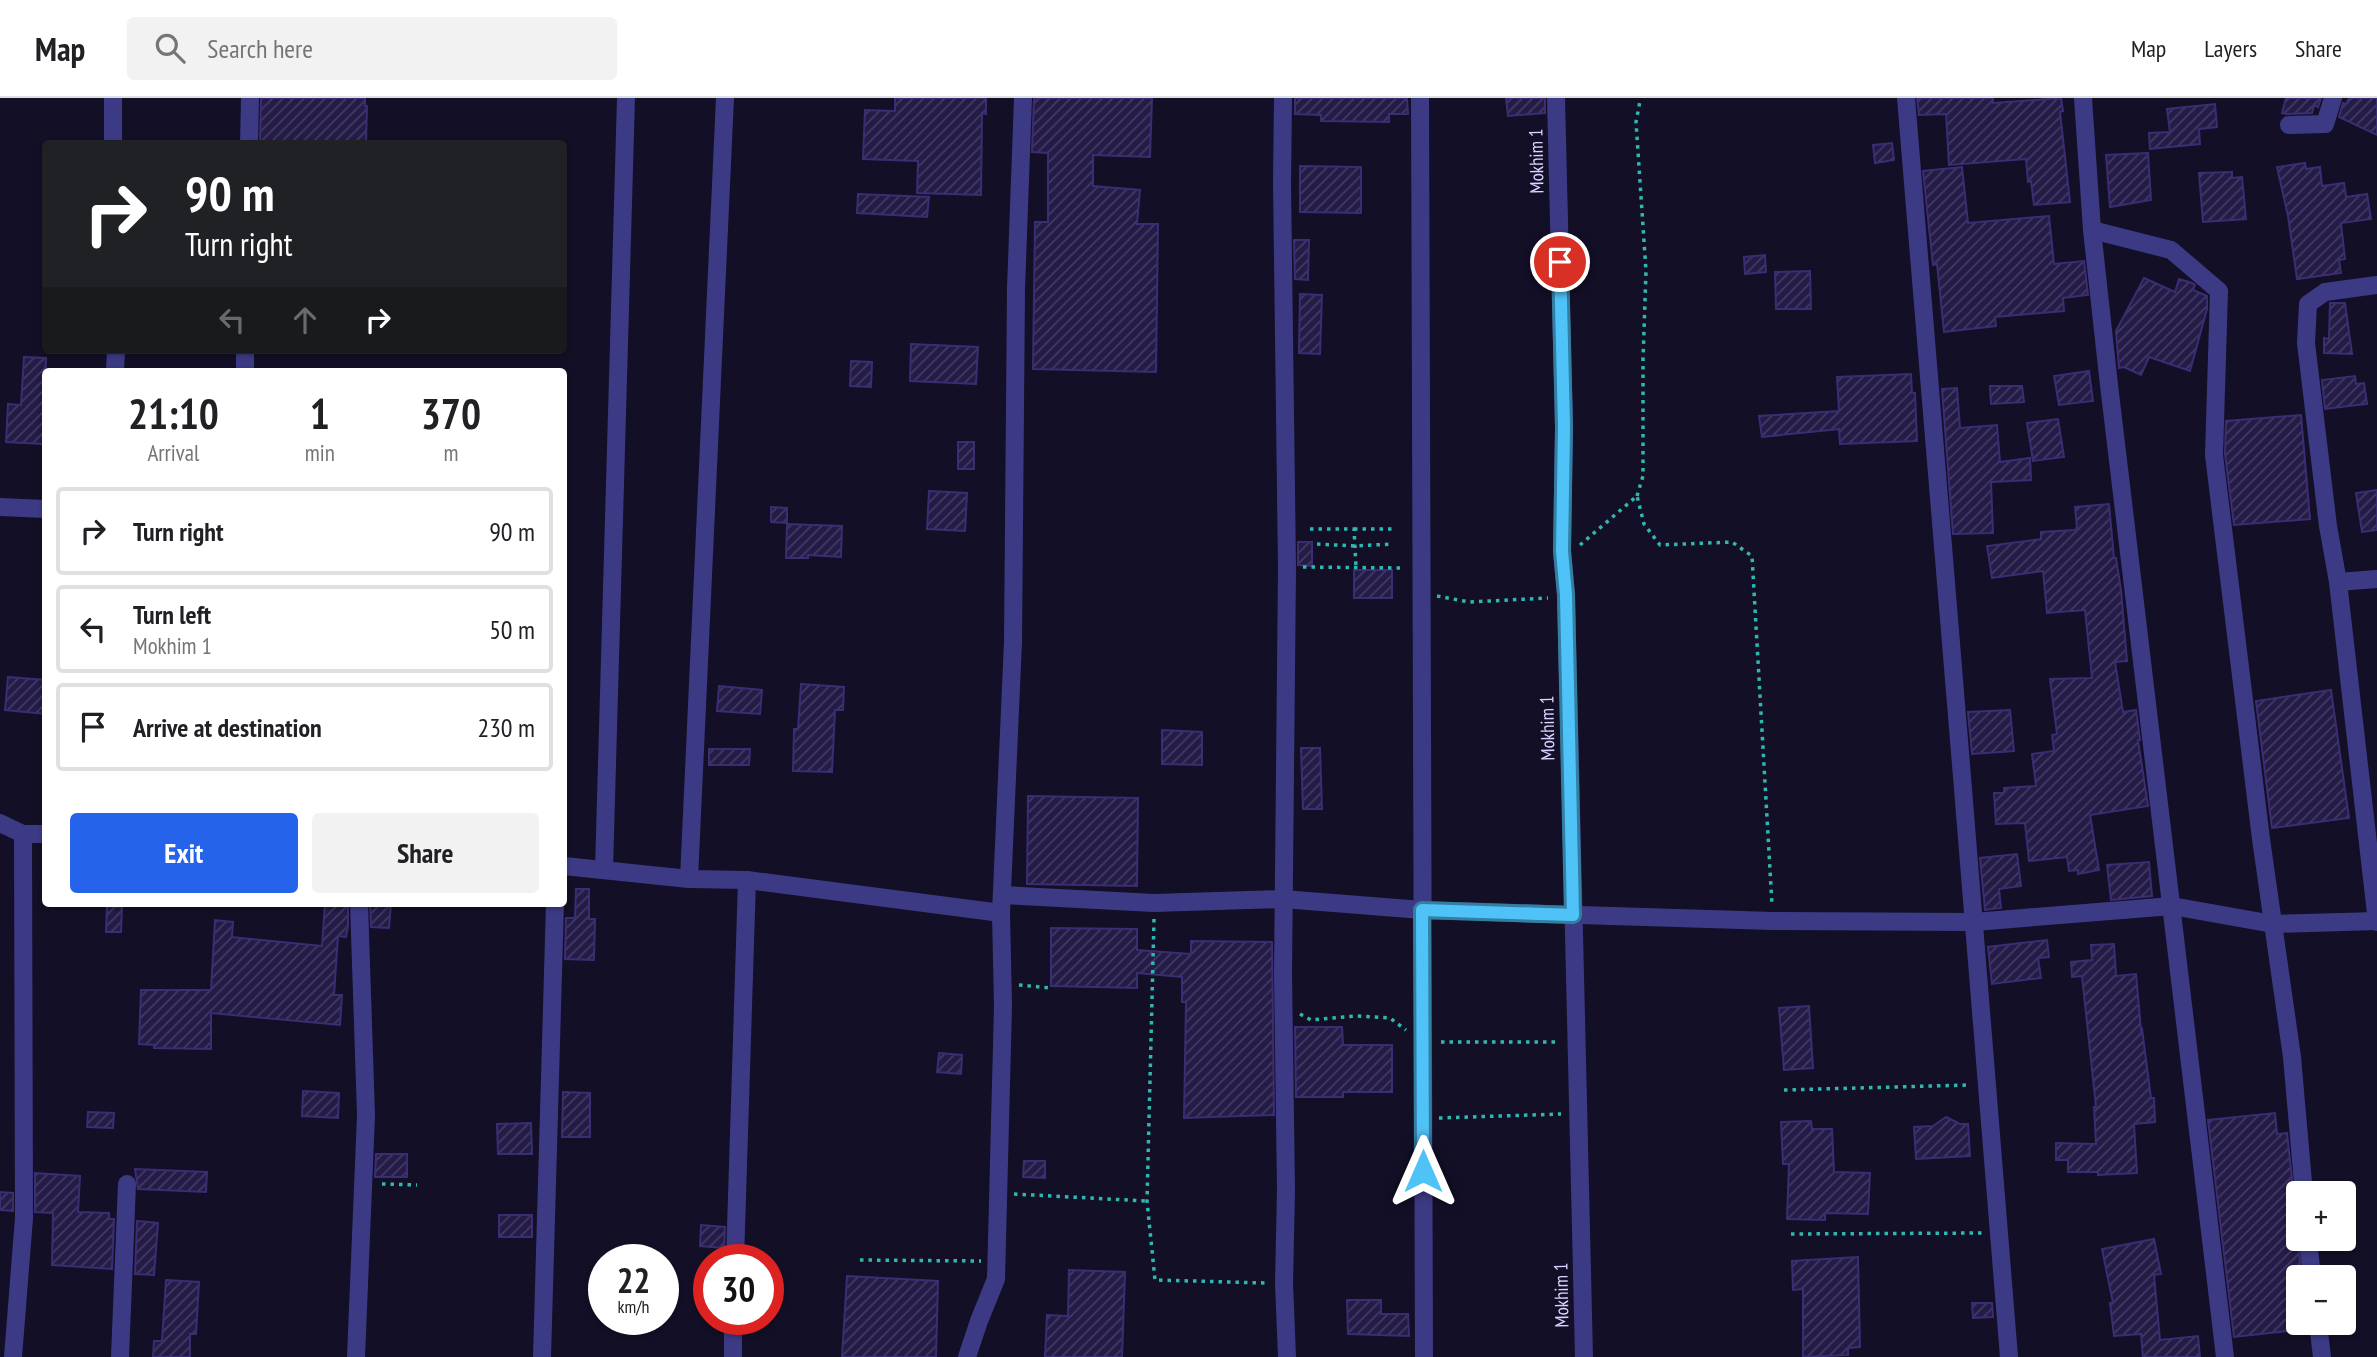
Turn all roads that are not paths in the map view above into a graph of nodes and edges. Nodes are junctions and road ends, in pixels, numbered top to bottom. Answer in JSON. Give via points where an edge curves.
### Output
{"nodes":[{"id":1,"x":113,"y":98,"type":"edge"},
{"id":2,"x":250,"y":98,"type":"edge"},
{"id":3,"x":626,"y":98,"type":"edge"},
{"id":4,"x":725,"y":98,"type":"edge"},
{"id":5,"x":1023,"y":98,"type":"edge"},
{"id":6,"x":1283,"y":98,"type":"edge"},
{"id":7,"x":1420,"y":98,"type":"edge"},
{"id":8,"x":1556,"y":98,"type":"edge"},
{"id":9,"x":1906,"y":98,"type":"edge"},
{"id":10,"x":2083,"y":98,"type":"edge"},
{"id":11,"x":2333,"y":98,"type":"edge"},
{"id":12,"x":2289,"y":125,"type":"dead end"},
{"id":13,"x":113,"y":140,"type":"edge"},
{"id":14,"x":249,"y":140,"type":"edge"},
{"id":15,"x":2092,"y":230,"type":"junction"},
{"id":16,"x":2377,"y":285,"type":"edge"},
{"id":17,"x":0,"y":508,"type":"edge"},
{"id":18,"x":42,"y":509,"type":"edge"},
{"id":19,"x":2377,"y":579,"type":"edge"},
{"id":20,"x":2338,"y":582,"type":"junction"},
{"id":21,"x":0,"y":823,"type":"edge"},
{"id":22,"x":23,"y":834,"type":"junction"},
{"id":23,"x":42,"y":834,"type":"edge"},
{"id":24,"x":567,"y":866,"type":"edge"},
{"id":25,"x":604,"y":869,"type":"junction"},
{"id":26,"x":689,"y":879,"type":"junction"},
{"id":27,"x":747,"y":880,"type":"junction"},
{"id":28,"x":1283,"y":899,"type":"junction"},
{"id":29,"x":1001,"y":904,"type":"junction"},
{"id":30,"x":2172,"y":906,"type":"junction"},
{"id":31,"x":359,"y":907,"type":"edge"},
{"id":32,"x":555,"y":907,"type":"edge"},
{"id":33,"x":1422,"y":910,"type":"junction"},
{"id":34,"x":1573,"y":915,"type":"junction"},
{"id":35,"x":2377,"y":921,"type":"edge"},
{"id":36,"x":1974,"y":922,"type":"junction"},
{"id":37,"x":2273,"y":924,"type":"junction"},
{"id":38,"x":2303,"y":1181,"type":"edge"},
{"id":39,"x":127,"y":1184,"type":"dead end"},
{"id":40,"x":736,"y":1244,"type":"edge"},
{"id":41,"x":733,"y":1335,"type":"edge"},
{"id":42,"x":2319,"y":1335,"type":"edge"},
{"id":43,"x":13,"y":1357,"type":"edge"},
{"id":44,"x":120,"y":1357,"type":"edge"},
{"id":45,"x":356,"y":1357,"type":"edge"},
{"id":46,"x":542,"y":1357,"type":"edge"},
{"id":47,"x":733,"y":1357,"type":"edge"},
{"id":48,"x":967,"y":1357,"type":"edge"},
{"id":49,"x":1287,"y":1357,"type":"edge"},
{"id":50,"x":1423,"y":1357,"type":"edge"},
{"id":51,"x":1584,"y":1357,"type":"edge"},
{"id":52,"x":2009,"y":1357,"type":"edge"},
{"id":53,"x":2225,"y":1357,"type":"edge"},
{"id":54,"x":2322,"y":1357,"type":"edge"}],
"edges":[{"from":1,"to":13,"type":"street"},
{"from":2,"to":14,"type":"street"},
{"from":3,"to":25,"type":"street"},
{"from":4,"to":26,"type":"street"},
{"from":5,"to":29,"type":"street","via":[[1013,642]]},
{"from":6,"to":28,"type":"street","via":[[1287,568]]},
{"from":7,"to":33,"type":"street"},
{"from":8,"to":34,"type":"street","name":"Mokhim 1"},
{"from":9,"to":36,"type":"street"},
{"from":10,"to":15,"type":"street"},
{"from":11,"to":12,"type":"street","via":[[2325,124]]},
{"from":15,"to":30,"type":"street"},
{"from":15,"to":37,"type":"street","via":[[2171,250],[2219,291],[2214,455]]},
{"from":16,"to":20,"type":"street","via":[[2325,292],[2308,304],[2306,343]]},
{"from":17,"to":18,"type":"street"},
{"from":19,"to":20,"type":"street"},
{"from":20,"to":35,"type":"street"},
{"from":21,"to":22,"type":"street"},
{"from":22,"to":23,"type":"street"},
{"from":22,"to":43,"type":"street","via":[[23,1218]]},
{"from":24,"to":25,"type":"street"},
{"from":25,"to":26,"type":"street"},
{"from":26,"to":27,"type":"street"},
{"from":27,"to":29,"type":"street"},
{"from":27,"to":40,"type":"street"},
{"from":28,"to":29,"type":"street"},
{"from":28,"to":33,"type":"street"},
{"from":28,"to":49,"type":"street"},
{"from":29,"to":48,"type":"street","via":[[996,1279]]},
{"from":30,"to":36,"type":"street"},
{"from":30,"to":37,"type":"street"},
{"from":30,"to":53,"type":"street"},
{"from":31,"to":45,"type":"street","via":[[366,1115]]},
{"from":32,"to":46,"type":"street"},
{"from":33,"to":34,"type":"street"},
{"from":33,"to":50,"type":"street"},
{"from":34,"to":36,"type":"street"},
{"from":34,"to":51,"type":"street","name":"Mokhim 1"},
{"from":35,"to":37,"type":"street"},
{"from":36,"to":52,"type":"street"},
{"from":37,"to":38,"type":"street","via":[[2292,1057]]},
{"from":39,"to":44,"type":"street"},
{"from":41,"to":47,"type":"street"},
{"from":42,"to":54,"type":"street"}]}
